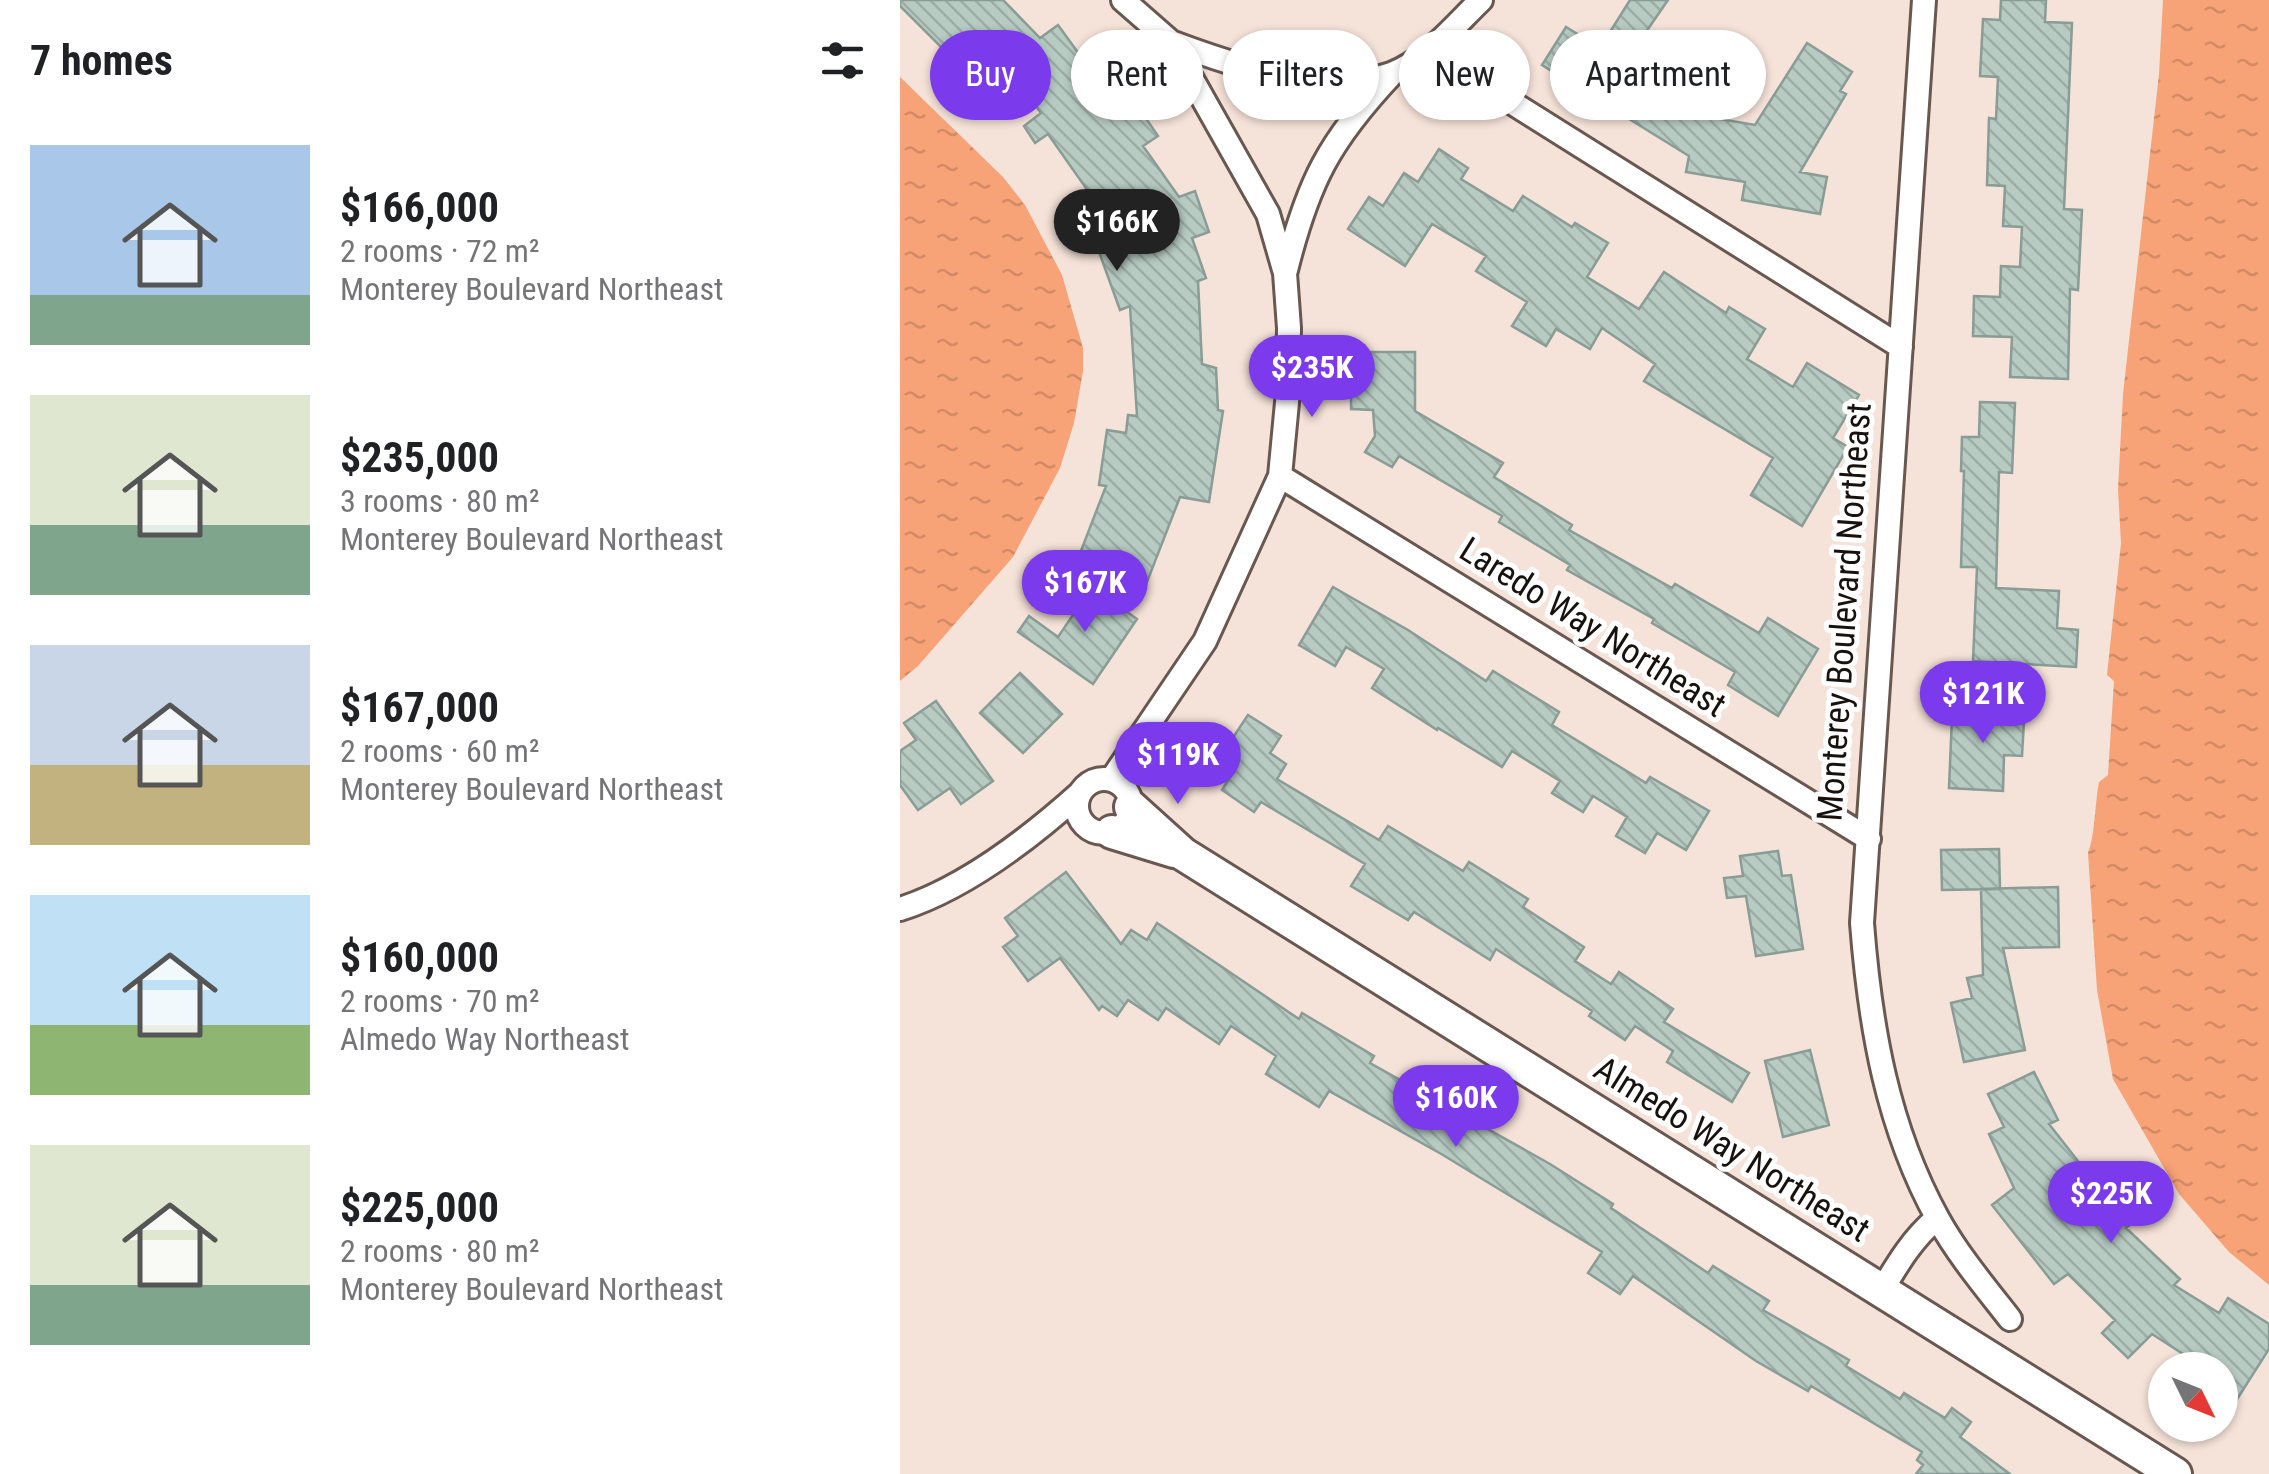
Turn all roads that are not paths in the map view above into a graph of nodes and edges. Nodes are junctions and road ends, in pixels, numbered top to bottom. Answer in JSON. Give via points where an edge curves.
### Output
{"nodes":[{"id":1,"x":1123,"y":0,"type":"edge"},
{"id":2,"x":1481,"y":0,"type":"edge"},
{"id":3,"x":1924,"y":0,"type":"edge"},
{"id":4,"x":1157,"y":30,"type":"edge"},
{"id":5,"x":1449,"y":30,"type":"edge"},
{"id":6,"x":1203,"y":54,"type":"edge"},
{"id":7,"x":1399,"y":69,"type":"edge"},
{"id":8,"x":1392,"y":74,"type":"junction"},
{"id":9,"x":1203,"y":99,"type":"edge"},
{"id":10,"x":1530,"y":114,"type":"edge"},
{"id":11,"x":1285,"y":274,"type":"junction"},
{"id":12,"x":1901,"y":346,"type":"junction"},
{"id":13,"x":1280,"y":476,"type":"junction"},
{"id":14,"x":1111,"y":780,"type":"junction"},
{"id":15,"x":1079,"y":794,"type":"junction"},
{"id":16,"x":1109,"y":822,"type":"junction"},
{"id":17,"x":1030,"y":838,"type":"junction"},
{"id":18,"x":1869,"y":839,"type":"junction"},
{"id":19,"x":900,"y":909,"type":"edge"},
{"id":20,"x":1938,"y":1218,"type":"junction"},
{"id":21,"x":1882,"y":1290,"type":"junction"},
{"id":22,"x":2010,"y":1320,"type":"dead end"},
{"id":23,"x":2175,"y":1474,"type":"edge"}],
"edges":[{"from":1,"to":4,"type":"street"},
{"from":2,"to":5,"type":"street"},
{"from":3,"to":12,"type":"street","name":"Monterey Boulevard Northeast"},
{"from":6,"to":8,"type":"street","via":[[1302,79]]},
{"from":7,"to":8,"type":"street"},
{"from":8,"to":11,"type":"street","via":[[1318,171]]},
{"from":9,"to":11,"type":"street","via":[[1268,214]]},
{"from":10,"to":12,"type":"street"},
{"from":11,"to":13,"type":"street","via":[[1290,328]]},
{"from":12,"to":18,"type":"street","name":"Monterey Boulevard Northeast"},
{"from":13,"to":14,"type":"street","via":[[1205,641]]},
{"from":13,"to":18,"type":"street","name":"Laredo Way Northeast"},
{"from":14,"to":15,"type":"street","via":[[1092,782]]},
{"from":14,"to":16,"type":"street","via":[[1126,790]]},
{"from":15,"to":16,"type":"street","via":[[1077,812]]},
{"from":15,"to":17,"type":"street"},
{"from":16,"to":17,"type":"street"},
{"from":16,"to":21,"type":"street","name":"Almedo Way Northeast","via":[[1183,854]]},
{"from":17,"to":19,"type":"street"},
{"from":18,"to":20,"type":"street","name":"Monterey Boulevard Northeast","via":[[1862,922],[1872,1025],[1887,1096]]},
{"from":20,"to":21,"type":"street","via":[[1904,1253]]},
{"from":20,"to":22,"type":"street","name":"Monterey Boulevard Northeast"},
{"from":21,"to":23,"type":"street"}]}
